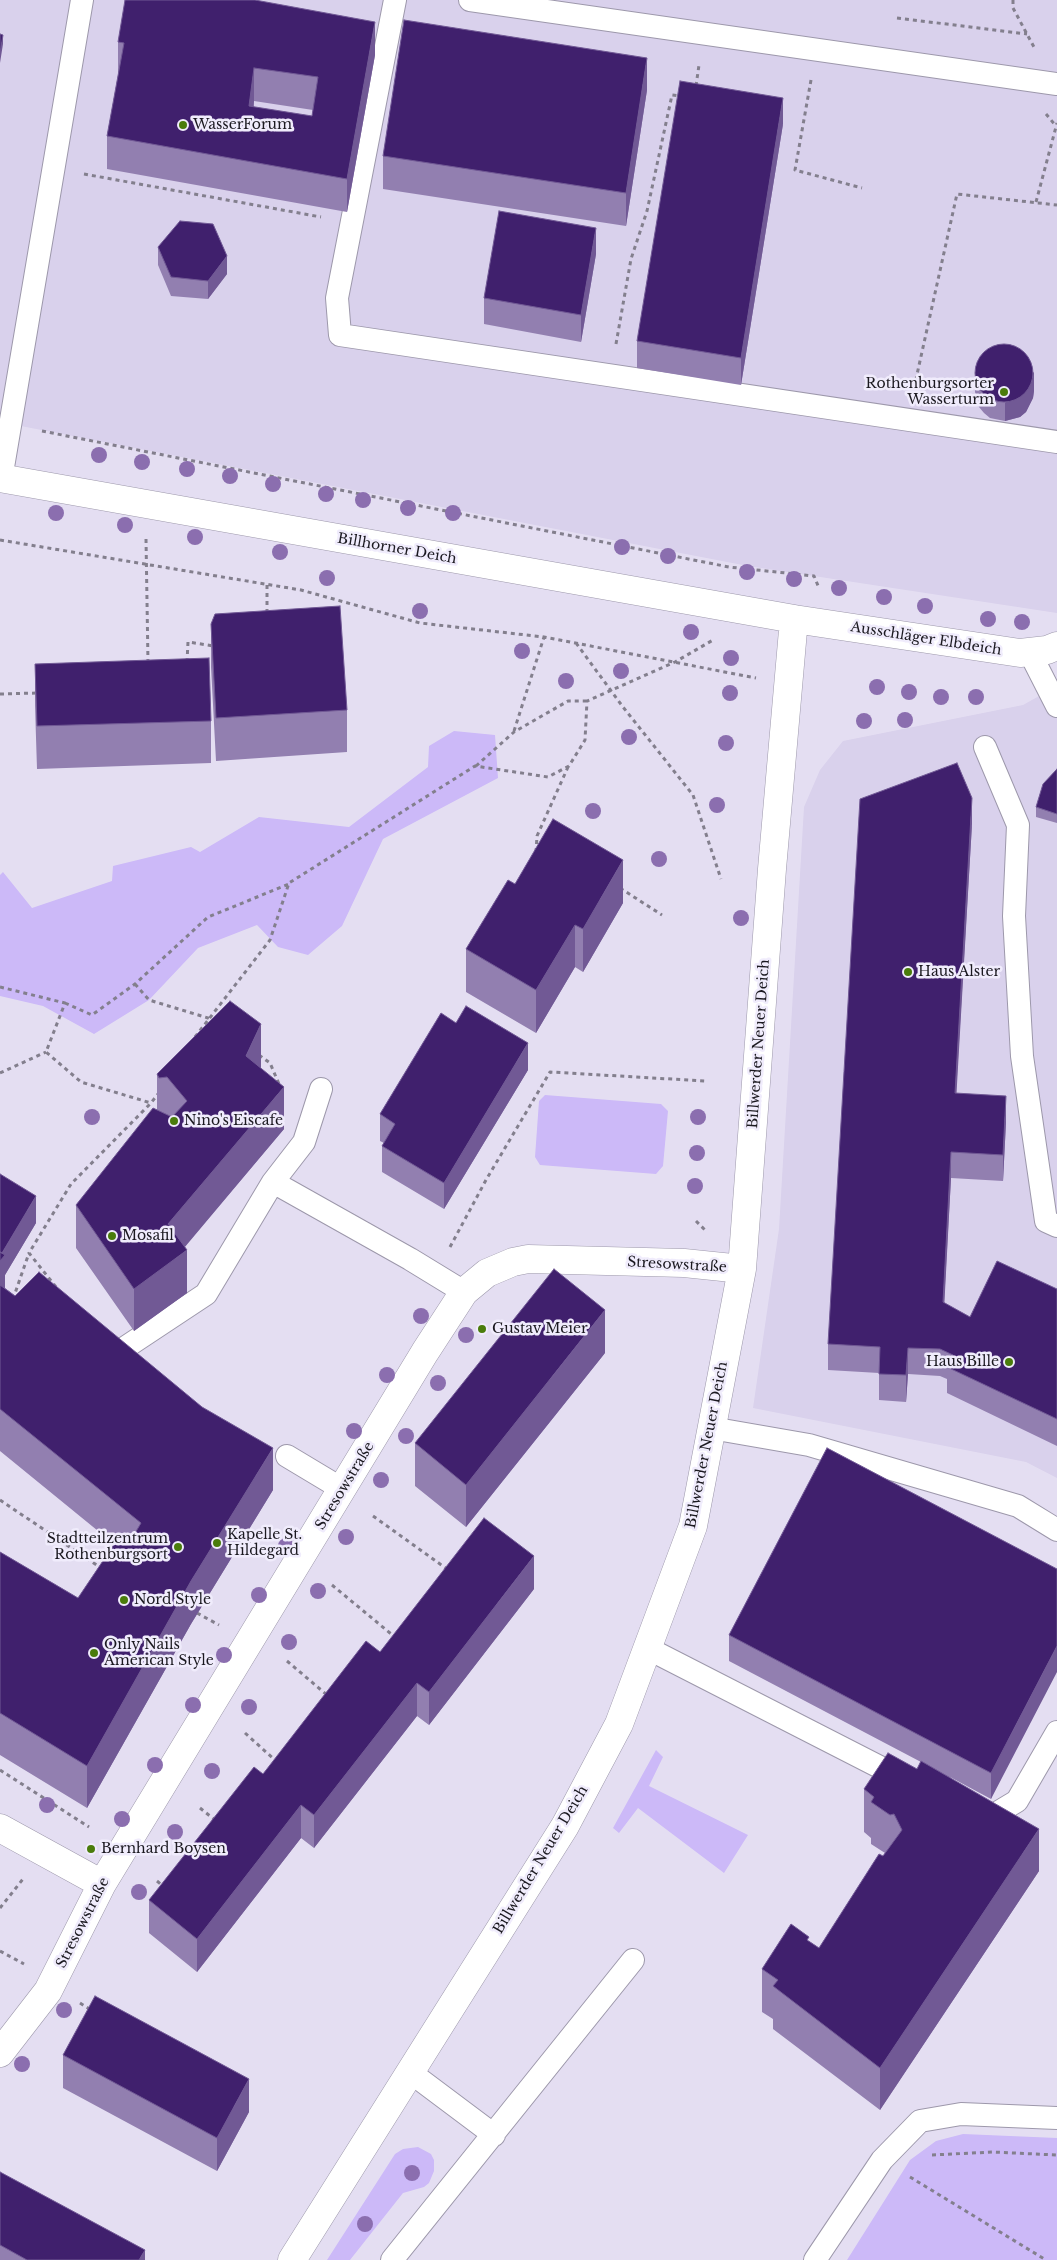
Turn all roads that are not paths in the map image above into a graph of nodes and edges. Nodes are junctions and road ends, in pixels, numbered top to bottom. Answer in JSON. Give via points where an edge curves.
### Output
{"nodes":[{"id":1,"x":82,"y":0,"type":"edge"},
{"id":2,"x":395,"y":0,"type":"edge"},
{"id":3,"x":470,"y":0,"type":"edge"},
{"id":4,"x":1057,"y":84,"type":"edge"},
{"id":5,"x":1057,"y":442,"type":"edge"},
{"id":6,"x":1,"y":479,"type":"edge"},
{"id":7,"x":794,"y":619,"type":"junction"},
{"id":8,"x":1057,"y":646,"type":"edge"},
{"id":9,"x":1030,"y":653,"type":"junction"},
{"id":10,"x":1055,"y":700,"type":"edge"},
{"id":11,"x":986,"y":747,"type":"dead end"},
{"id":12,"x":321,"y":1090,"type":"dead end"},
{"id":13,"x":273,"y":1182,"type":"junction"},
{"id":14,"x":1057,"y":1226,"type":"edge"},
{"id":15,"x":742,"y":1269,"type":"junction"},
{"id":16,"x":464,"y":1292,"type":"junction"},
{"id":17,"x":120,"y":1351,"type":"edge"},
{"id":18,"x":711,"y":1428,"type":"junction"},
{"id":19,"x":287,"y":1456,"type":"dead end"},
{"id":20,"x":342,"y":1489,"type":"junction"},
{"id":21,"x":1057,"y":1530,"type":"edge"},
{"id":22,"x":647,"y":1648,"type":"junction"},
{"id":23,"x":1057,"y":1732,"type":"edge"},
{"id":24,"x":928,"y":1792,"type":"edge"},
{"id":25,"x":955,"y":1805,"type":"edge"},
{"id":26,"x":0,"y":1828,"type":"edge"},
{"id":27,"x":102,"y":1884,"type":"junction"},
{"id":28,"x":633,"y":1960,"type":"dead end"},
{"id":29,"x":0,"y":2053,"type":"edge"},
{"id":30,"x":410,"y":2072,"type":"junction"},
{"id":31,"x":1057,"y":2118,"type":"edge"},
{"id":32,"x":494,"y":2135,"type":"junction"},
{"id":33,"x":292,"y":2260,"type":"edge"},
{"id":34,"x":392,"y":2260,"type":"edge"},
{"id":35,"x":815,"y":2260,"type":"edge"}],
"edges":[{"from":1,"to":6,"type":"lane"},
{"from":2,"to":5,"type":"lane","via":[[338,298],[340,335]]},
{"from":3,"to":4,"type":"lane"},
{"from":6,"to":7,"type":"street","name":"Billhorner Deich"},
{"from":7,"to":9,"type":"street","name":"Ausschläger Elbdeich"},
{"from":7,"to":15,"type":"street","name":"Billwerder Neuer Deich"},
{"from":8,"to":9,"type":"street","name":"Ausschläger Elbdeich"},
{"from":9,"to":10,"type":"lane"},
{"from":11,"to":14,"type":"lane","via":[[1018,825],[1014,916],[1022,1056],[1046,1221]]},
{"from":12,"to":13,"type":"lane","via":[[304,1142]]},
{"from":13,"to":16,"type":"lane"},
{"from":13,"to":17,"type":"lane","via":[[206,1294]]},
{"from":15,"to":16,"type":"street","name":"Stresowstraße","via":[[684,1263],[528,1259],[507,1264],[487,1274]]},
{"from":15,"to":18,"type":"street","name":"Billwerder Neuer Deich"},
{"from":16,"to":20,"type":"street","name":"Stresowstraße"},
{"from":18,"to":21,"type":"lane","via":[[809,1445],[1018,1506]]},
{"from":18,"to":22,"type":"street","name":"Billwerder Neuer Deich","via":[[693,1526]]},
{"from":19,"to":20,"type":"lane"},
{"from":20,"to":27,"type":"street","name":"Stresowstraße"},
{"from":22,"to":24,"type":"lane"},
{"from":22,"to":30,"type":"street","name":"Billwerder Neuer Deich","via":[[619,1724],[565,1826]]},
{"from":23,"to":25,"type":"lane","via":[[1017,1800],[992,1816]]},
{"from":26,"to":27,"type":"street"},
{"from":27,"to":29,"type":"street","name":"Stresowstraße","via":[[48,1991]]},
{"from":28,"to":32,"type":"lane"},
{"from":30,"to":32,"type":"lane"},
{"from":30,"to":33,"type":"street","name":"Billwerder Neuer Deich"},
{"from":31,"to":35,"type":"lane","via":[[961,2114],[920,2121],[882,2160]]},
{"from":32,"to":34,"type":"lane"}]}
